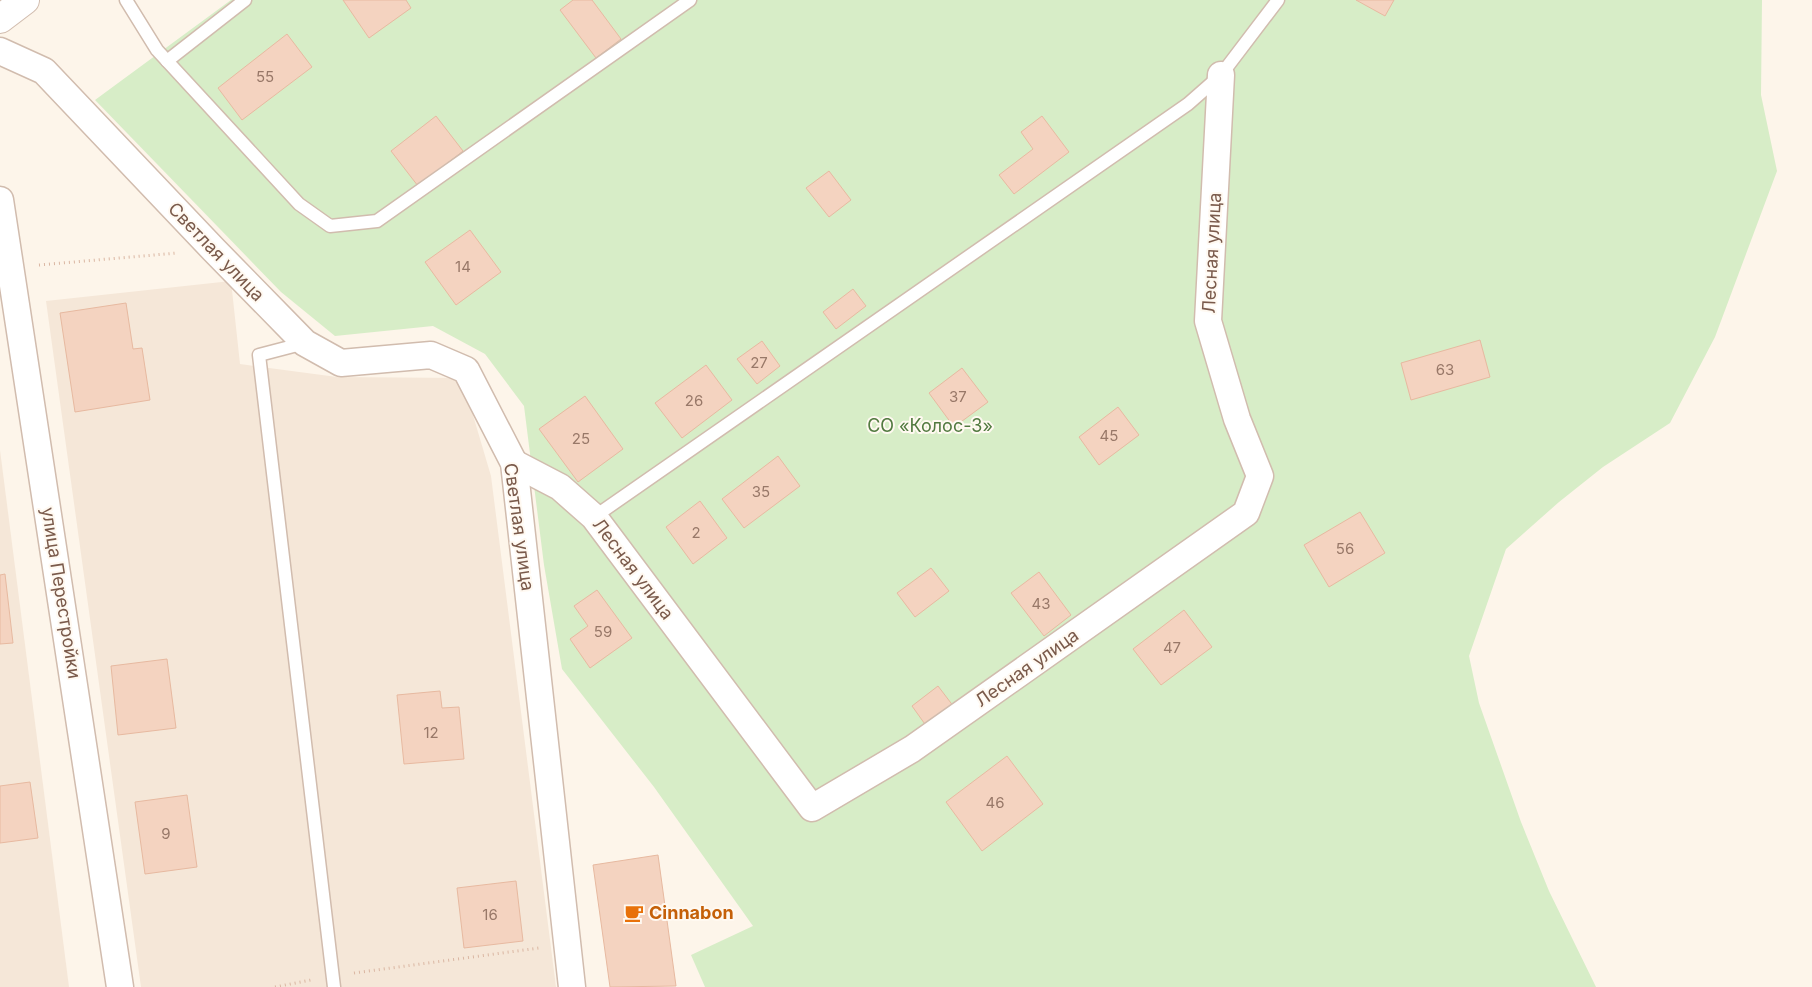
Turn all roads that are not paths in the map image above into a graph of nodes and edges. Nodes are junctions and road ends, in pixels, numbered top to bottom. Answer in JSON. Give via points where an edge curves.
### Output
{"nodes":[{"id":1,"x":25,"y":0,"type":"edge"},
{"id":2,"x":126,"y":0,"type":"edge"},
{"id":3,"x":245,"y":0,"type":"edge"},
{"id":4,"x":690,"y":0,"type":"edge"},
{"id":5,"x":1278,"y":0,"type":"edge"},
{"id":6,"x":0,"y":18,"type":"edge"},
{"id":7,"x":0,"y":51,"type":"edge"},
{"id":8,"x":167,"y":61,"type":"junction"},
{"id":9,"x":1221,"y":76,"type":"junction"},
{"id":10,"x":0,"y":200,"type":"edge"},
{"id":11,"x":305,"y":343,"type":"junction"},
{"id":12,"x":514,"y":463,"type":"junction"},
{"id":13,"x":594,"y":517,"type":"junction"},
{"id":14,"x":333,"y":982,"type":"edge"},
{"id":15,"x":120,"y":987,"type":"edge"},
{"id":16,"x":572,"y":987,"type":"edge"}],
"edges":[{"from":1,"to":6,"type":"street"},
{"from":2,"to":8,"type":"lane"},
{"from":3,"to":8,"type":"lane"},
{"from":4,"to":8,"type":"lane","via":[[377,221],[330,226],[299,204]]},
{"from":5,"to":9,"type":"lane"},
{"from":7,"to":11,"type":"street","name":"Светлая улица","via":[[44,70]]},
{"from":9,"to":13,"type":"lane","via":[[1188,104]]},
{"from":9,"to":13,"type":"street","name":"Лесная улица","via":[[1208,321],[1237,419],[1260,476],[1246,513],[912,749],[812,808]]},
{"from":10,"to":15,"type":"street","name":"улица Перестройки"},
{"from":11,"to":12,"type":"street","name":"Светлая улица","via":[[341,363],[432,355],[466,370]]},
{"from":11,"to":14,"type":"lane","via":[[259,355]]},
{"from":12,"to":13,"type":"street","name":"Лесная улица","via":[[560,487]]},
{"from":12,"to":16,"type":"street","name":"Светлая улица"}]}
